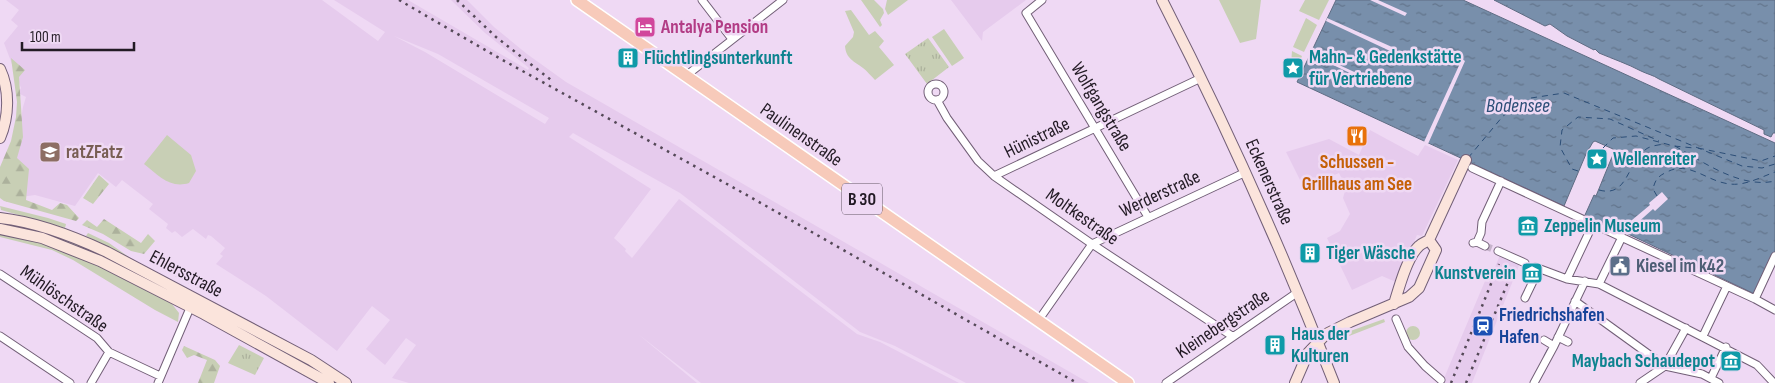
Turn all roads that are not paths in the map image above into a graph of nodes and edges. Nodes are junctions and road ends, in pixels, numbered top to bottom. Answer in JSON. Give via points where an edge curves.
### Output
{"nodes":[{"id":1,"x":577,"y":0,"type":"edge"},
{"id":2,"x":702,"y":0,"type":"edge"},
{"id":3,"x":783,"y":0,"type":"edge"},
{"id":4,"x":1042,"y":0,"type":"edge"},
{"id":5,"x":1162,"y":0,"type":"edge"},
{"id":6,"x":732,"y":39,"type":"junction"},
{"id":7,"x":0,"y":69,"type":"edge"},
{"id":8,"x":687,"y":75,"type":"junction"},
{"id":9,"x":1201,"y":78,"type":"junction"},
{"id":10,"x":937,"y":100,"type":"dead end"},
{"id":11,"x":1095,"y":128,"type":"junction"},
{"id":12,"x":0,"y":138,"type":"edge"},
{"id":13,"x":1469,"y":164,"type":"joint"},
{"id":14,"x":1246,"y":172,"type":"junction"},
{"id":15,"x":994,"y":176,"type":"junction"},
{"id":16,"x":1502,"y":181,"type":"junction"},
{"id":17,"x":0,"y":212,"type":"edge"},
{"id":18,"x":1148,"y":217,"type":"junction"},
{"id":19,"x":0,"y":218,"type":"edge"},
{"id":20,"x":1593,"y":224,"type":"junction"},
{"id":21,"x":0,"y":229,"type":"edge"},
{"id":22,"x":73,"y":236,"type":"junction"},
{"id":23,"x":1622,"y":237,"type":"junction"},
{"id":24,"x":1429,"y":240,"type":"junction"},
{"id":25,"x":1092,"y":244,"type":"junction"},
{"id":26,"x":1485,"y":246,"type":"dead end"},
{"id":27,"x":1498,"y":251,"type":"tunnel mouth"},
{"id":28,"x":1775,"y":256,"type":"edge"},
{"id":29,"x":1526,"y":263,"type":"dead end"},
{"id":30,"x":0,"y":274,"type":"edge"},
{"id":31,"x":1567,"y":279,"type":"junction"},
{"id":32,"x":1584,"y":281,"type":"junction"},
{"id":33,"x":1599,"y":284,"type":"junction"},
{"id":34,"x":1727,"y":286,"type":"junction"},
{"id":35,"x":1298,"y":292,"type":"junction"},
{"id":36,"x":1525,"y":298,"type":"dead end"},
{"id":37,"x":1755,"y":299,"type":"junction"},
{"id":38,"x":1575,"y":301,"type":"junction"},
{"id":39,"x":1394,"y":304,"type":"junction"},
{"id":40,"x":190,"y":308,"type":"junction"},
{"id":41,"x":1775,"y":310,"type":"edge"},
{"id":42,"x":1396,"y":319,"type":"dead end"},
{"id":43,"x":1038,"y":321,"type":"junction"},
{"id":44,"x":1686,"y":328,"type":"junction"},
{"id":45,"x":0,"y":336,"type":"edge"},
{"id":46,"x":1232,"y":336,"type":"junction"},
{"id":47,"x":1703,"y":336,"type":"junction"},
{"id":48,"x":1558,"y":337,"type":"junction"},
{"id":49,"x":1544,"y":340,"type":"dead end"},
{"id":50,"x":1318,"y":341,"type":"junction"},
{"id":51,"x":1568,"y":342,"type":"dead end"},
{"id":52,"x":1554,"y":346,"type":"junction"},
{"id":53,"x":1726,"y":348,"type":"junction"},
{"id":54,"x":109,"y":352,"type":"junction"},
{"id":55,"x":1665,"y":366,"type":"junction"},
{"id":56,"x":1711,"y":378,"type":"junction"},
{"id":57,"x":159,"y":380,"type":"edge"},
{"id":58,"x":1441,"y":380,"type":"dead end"},
{"id":59,"x":70,"y":383,"type":"edge"},
{"id":60,"x":91,"y":383,"type":"edge"},
{"id":61,"x":330,"y":383,"type":"edge"},
{"id":62,"x":346,"y":383,"type":"edge"},
{"id":63,"x":1128,"y":383,"type":"edge"},
{"id":64,"x":1166,"y":383,"type":"edge"},
{"id":65,"x":1295,"y":383,"type":"edge"},
{"id":66,"x":1334,"y":383,"type":"edge"},
{"id":67,"x":1534,"y":383,"type":"edge"},
{"id":68,"x":1640,"y":383,"type":"edge"},
{"id":69,"x":1719,"y":383,"type":"edge"},
{"id":70,"x":1774,"y":383,"type":"edge"}],
"edges":[{"from":1,"to":8,"type":"main road","name":"Paulinenstraße","number":"B 30"},
{"from":2,"to":6,"type":"street"},
{"from":3,"to":6,"type":"street"},
{"from":4,"to":11,"type":"street","name":"Wolfgangstraße","via":[[1026,13]]},
{"from":5,"to":9,"type":"street","name":"Eckenerstraße"},
{"from":6,"to":8,"type":"street"},
{"from":7,"to":12,"type":"street","via":[[7,96]]},
{"from":8,"to":43,"type":"main road","name":"Paulinenstraße","number":"B 30"},
{"from":9,"to":11,"type":"street","name":"Hünistraße"},
{"from":9,"to":14,"type":"street","name":"Eckenerstraße"},
{"from":10,"to":15,"type":"street","name":"Moltkestraße","via":[[978,161]]},
{"from":11,"to":15,"type":"street","name":"Hünistraße"},
{"from":11,"to":18,"type":"street","name":"Wolfgangstraße"},
{"from":13,"to":16,"type":"street"},
{"from":13,"to":24,"type":"street"},
{"from":14,"to":18,"type":"street","name":"Werderstraße"},
{"from":14,"to":35,"type":"street","name":"Eckenerstraße"},
{"from":15,"to":25,"type":"street","name":"Moltkestraße"},
{"from":16,"to":20,"type":"street"},
{"from":16,"to":26,"type":"street","via":[[1475,243]]},
{"from":17,"to":22,"type":"street"},
{"from":18,"to":25,"type":"street","name":"Werderstraße"},
{"from":19,"to":22,"type":"street","name":"Ehlersstraße"},
{"from":20,"to":23,"type":"street"},
{"from":20,"to":31,"type":"street"},
{"from":21,"to":40,"type":"street","name":"Ehlersstraße","via":[[42,238],[78,252]]},
{"from":22,"to":62,"type":"street","name":"Ehlersstraße","via":[[311,360]]},
{"from":23,"to":33,"type":"street"},
{"from":23,"to":34,"type":"street"},
{"from":24,"to":39,"type":"street","via":[[1413,252]]},
{"from":24,"to":39,"type":"street","via":[[1436,250],[1419,288],[1410,297]]},
{"from":25,"to":43,"type":"street","name":"Werderstraße"},
{"from":25,"to":46,"type":"street","name":"Moltkestraße"},
{"from":27,"to":29,"type":"street","via":[[1510,259]]},
{"from":28,"to":37,"type":"street"},
{"from":30,"to":54,"type":"street","name":"Mühlöschstraße","via":[[97,338]]},
{"from":31,"to":32,"type":"street"},
{"from":31,"to":36,"type":"street","via":[[1537,268]]},
{"from":32,"to":33,"type":"street"},
{"from":32,"to":38,"type":"street"},
{"from":33,"to":44,"type":"street"},
{"from":34,"to":37,"type":"street"},
{"from":34,"to":47,"type":"street"},
{"from":35,"to":46,"type":"street","name":"Kleinebergstraße"},
{"from":35,"to":50,"type":"street","name":"Eckenerstraße"},
{"from":37,"to":41,"type":"street"},
{"from":38,"to":48,"type":"street"},
{"from":38,"to":55,"type":"street"},
{"from":39,"to":50,"type":"street","via":[[1342,326]]},
{"from":40,"to":57,"type":"street"},
{"from":40,"to":61,"type":"street","name":"Ehlersstraße"},
{"from":42,"to":58,"type":"street","via":[[1408,347]]},
{"from":43,"to":63,"type":"main road","name":"Paulinenstraße","number":"B 30"},
{"from":44,"to":47,"type":"street"},
{"from":44,"to":55,"type":"street"},
{"from":45,"to":59,"type":"street"},
{"from":46,"to":64,"type":"street","name":"Kleinebergstraße"},
{"from":47,"to":53,"type":"street"},
{"from":48,"to":51,"type":"street"},
{"from":48,"to":52,"type":"street"},
{"from":49,"to":52,"type":"street"},
{"from":50,"to":65,"type":"street","via":[[1308,353]]},
{"from":50,"to":66,"type":"street","name":"Eckenerstraße"},
{"from":52,"to":67,"type":"street"},
{"from":53,"to":56,"type":"street"},
{"from":53,"to":70,"type":"street","via":[[1757,364]]},
{"from":54,"to":57,"type":"street"},
{"from":54,"to":60,"type":"street"},
{"from":55,"to":56,"type":"street"},
{"from":55,"to":68,"type":"street"},
{"from":56,"to":69,"type":"street"}]}
